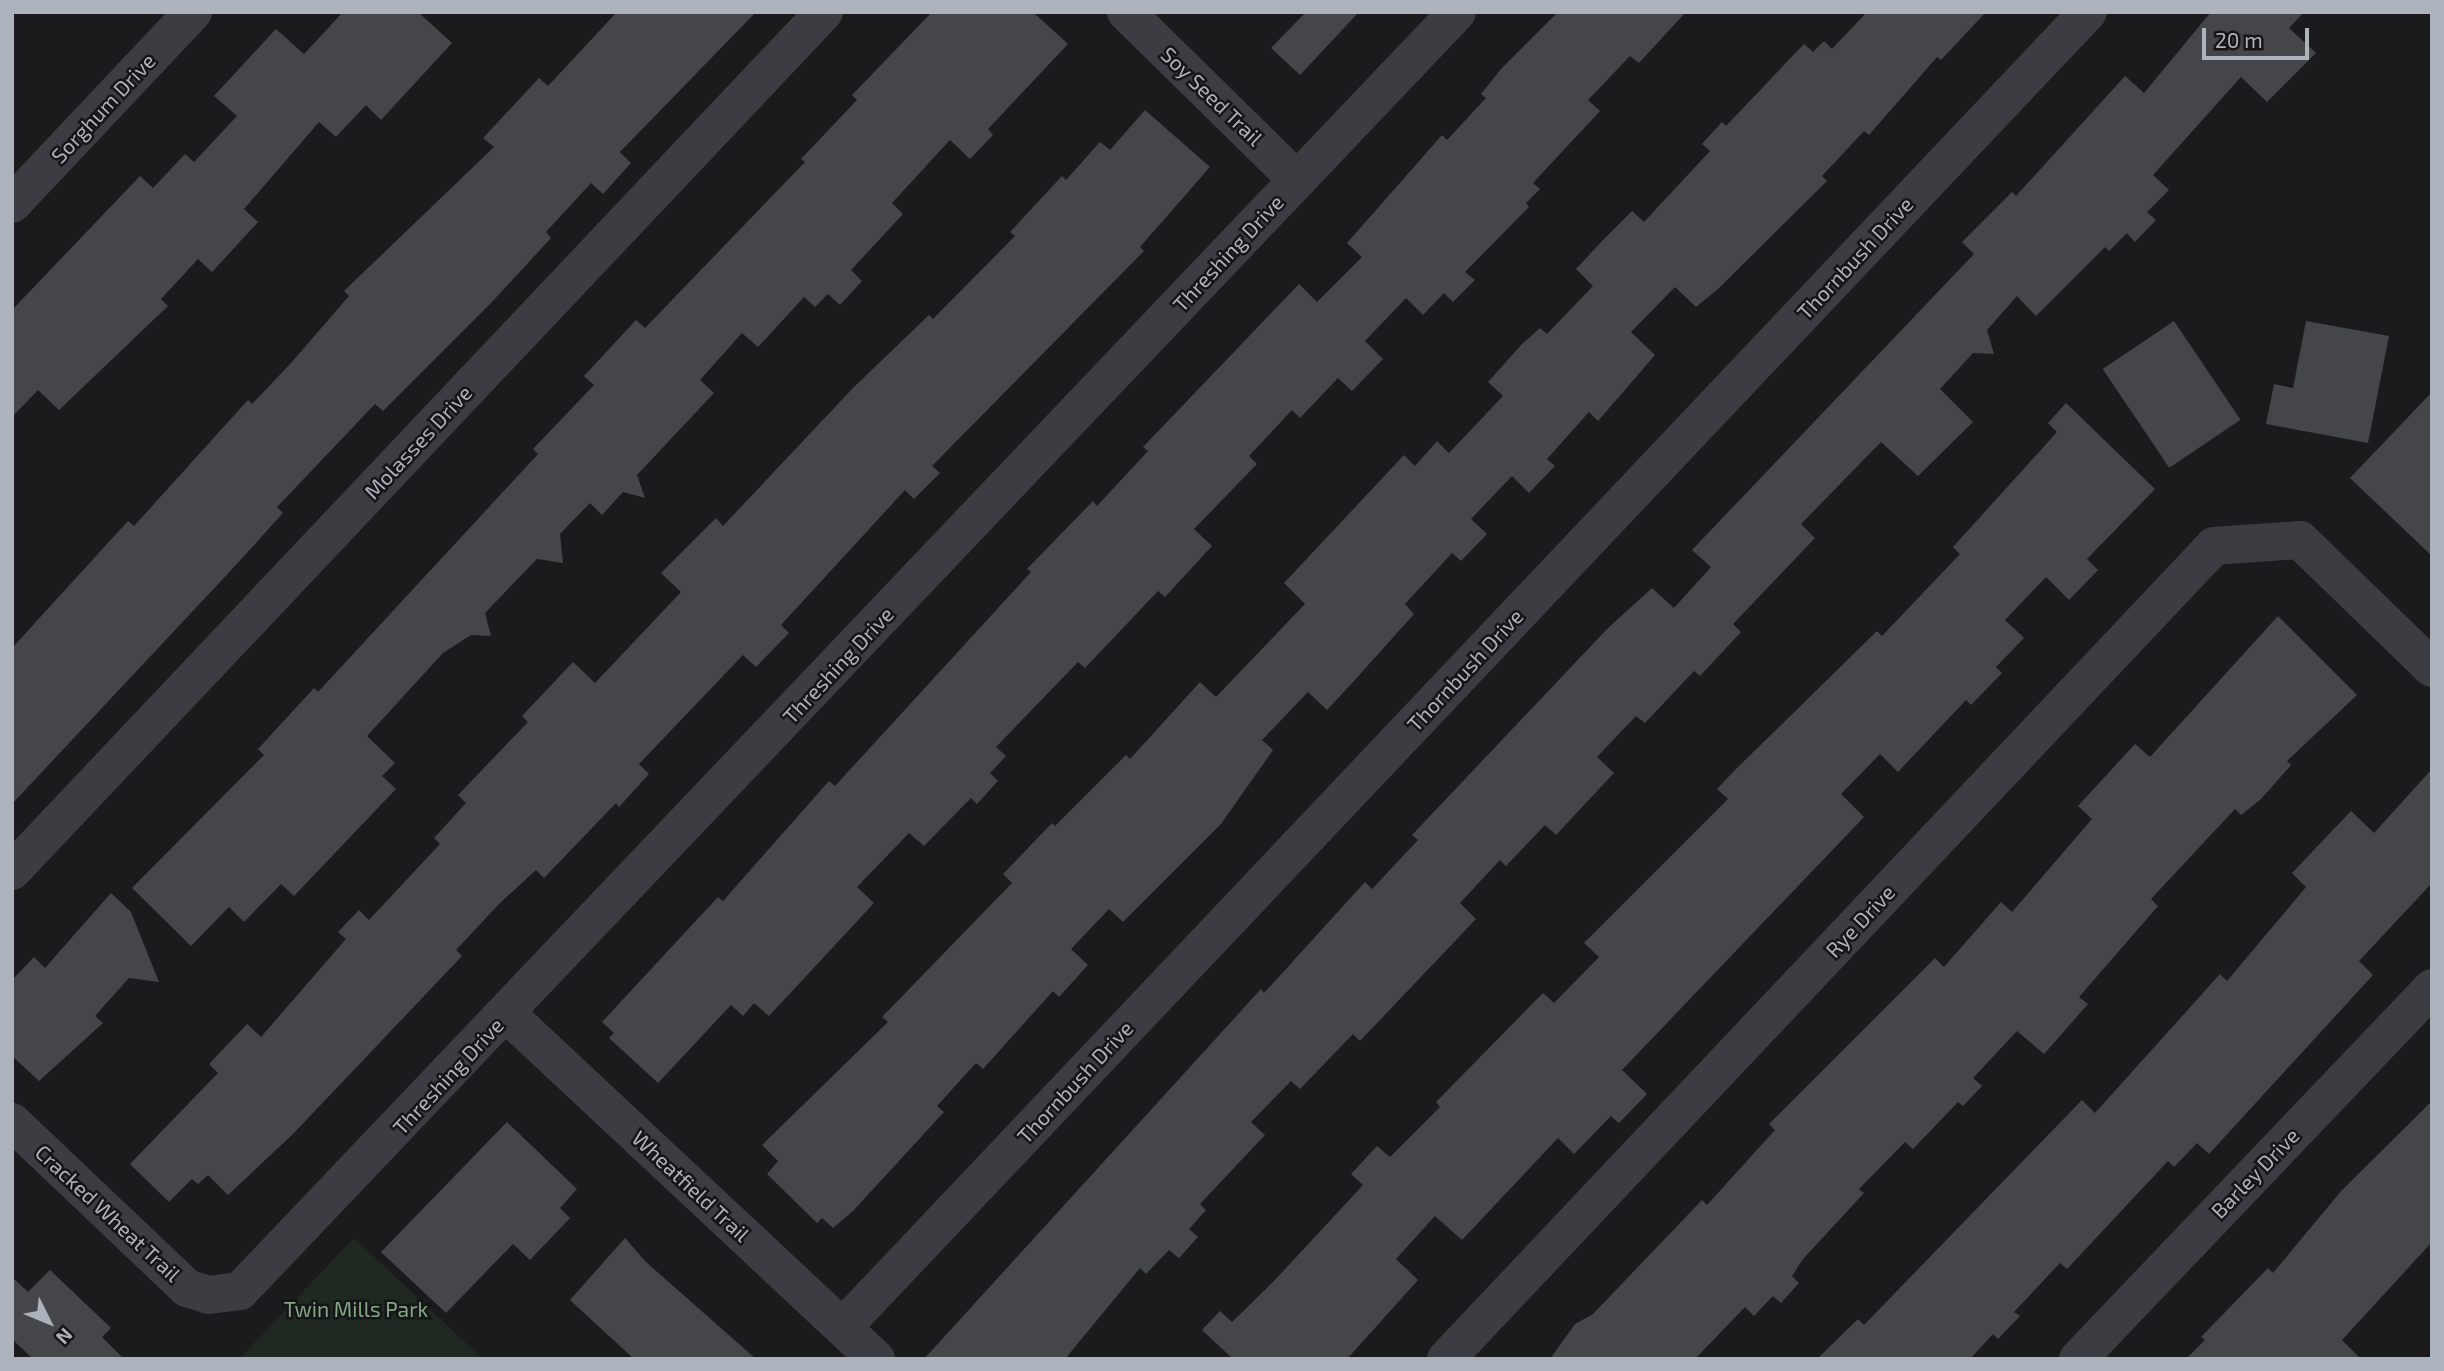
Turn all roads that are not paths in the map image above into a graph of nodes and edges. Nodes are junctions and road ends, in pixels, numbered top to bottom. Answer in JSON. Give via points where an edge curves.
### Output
{"nodes":[{"id":1,"x":194,"y":12,"type":"edge"},
{"id":2,"x":824,"y":12,"type":"edge"},
{"id":3,"x":1126,"y":12,"type":"edge"},
{"id":4,"x":1457,"y":12,"type":"edge"},
{"id":5,"x":2088,"y":12,"type":"edge"},
{"id":6,"x":1297,"y":180,"type":"junction"},
{"id":7,"x":12,"y":204,"type":"edge"},
{"id":8,"x":2432,"y":668,"type":"edge"},
{"id":9,"x":12,"y":872,"type":"edge"},
{"id":10,"x":2432,"y":988,"type":"edge"},
{"id":11,"x":507,"y":1014,"type":"junction"},
{"id":12,"x":12,"y":1122,"type":"edge"},
{"id":13,"x":208,"y":1295,"type":"joint"},
{"id":14,"x":843,"y":1327,"type":"junction"},
{"id":15,"x":876,"y":1359,"type":"edge"},
{"id":16,"x":1446,"y":1359,"type":"edge"},
{"id":17,"x":2078,"y":1359,"type":"edge"}],
"edges":[{"from":1,"to":7,"type":"street","name":"Sorghum Drive"},
{"from":2,"to":9,"type":"street","name":"Molasses Drive"},
{"from":3,"to":6,"type":"street","name":"Soy Seed Trail"},
{"from":4,"to":6,"type":"street","name":"Threshing Drive"},
{"from":5,"to":14,"type":"street","name":"Thornbush Drive"},
{"from":6,"to":11,"type":"street","name":"Threshing Drive"},
{"from":8,"to":16,"type":"street","name":"Rye Drive","via":[[2300,540],[2214,546]]},
{"from":10,"to":17,"type":"street","name":"Barley Drive"},
{"from":11,"to":13,"type":"street","name":"Threshing Drive","via":[[263,1271],[240,1291]]},
{"from":11,"to":14,"type":"street","name":"Wheatfield Trail"},
{"from":12,"to":13,"type":"street","name":"Cracked Wheat Trail","via":[[187,1288]]},
{"from":14,"to":15,"type":"street","name":"Wheatfield Trail"}]}
